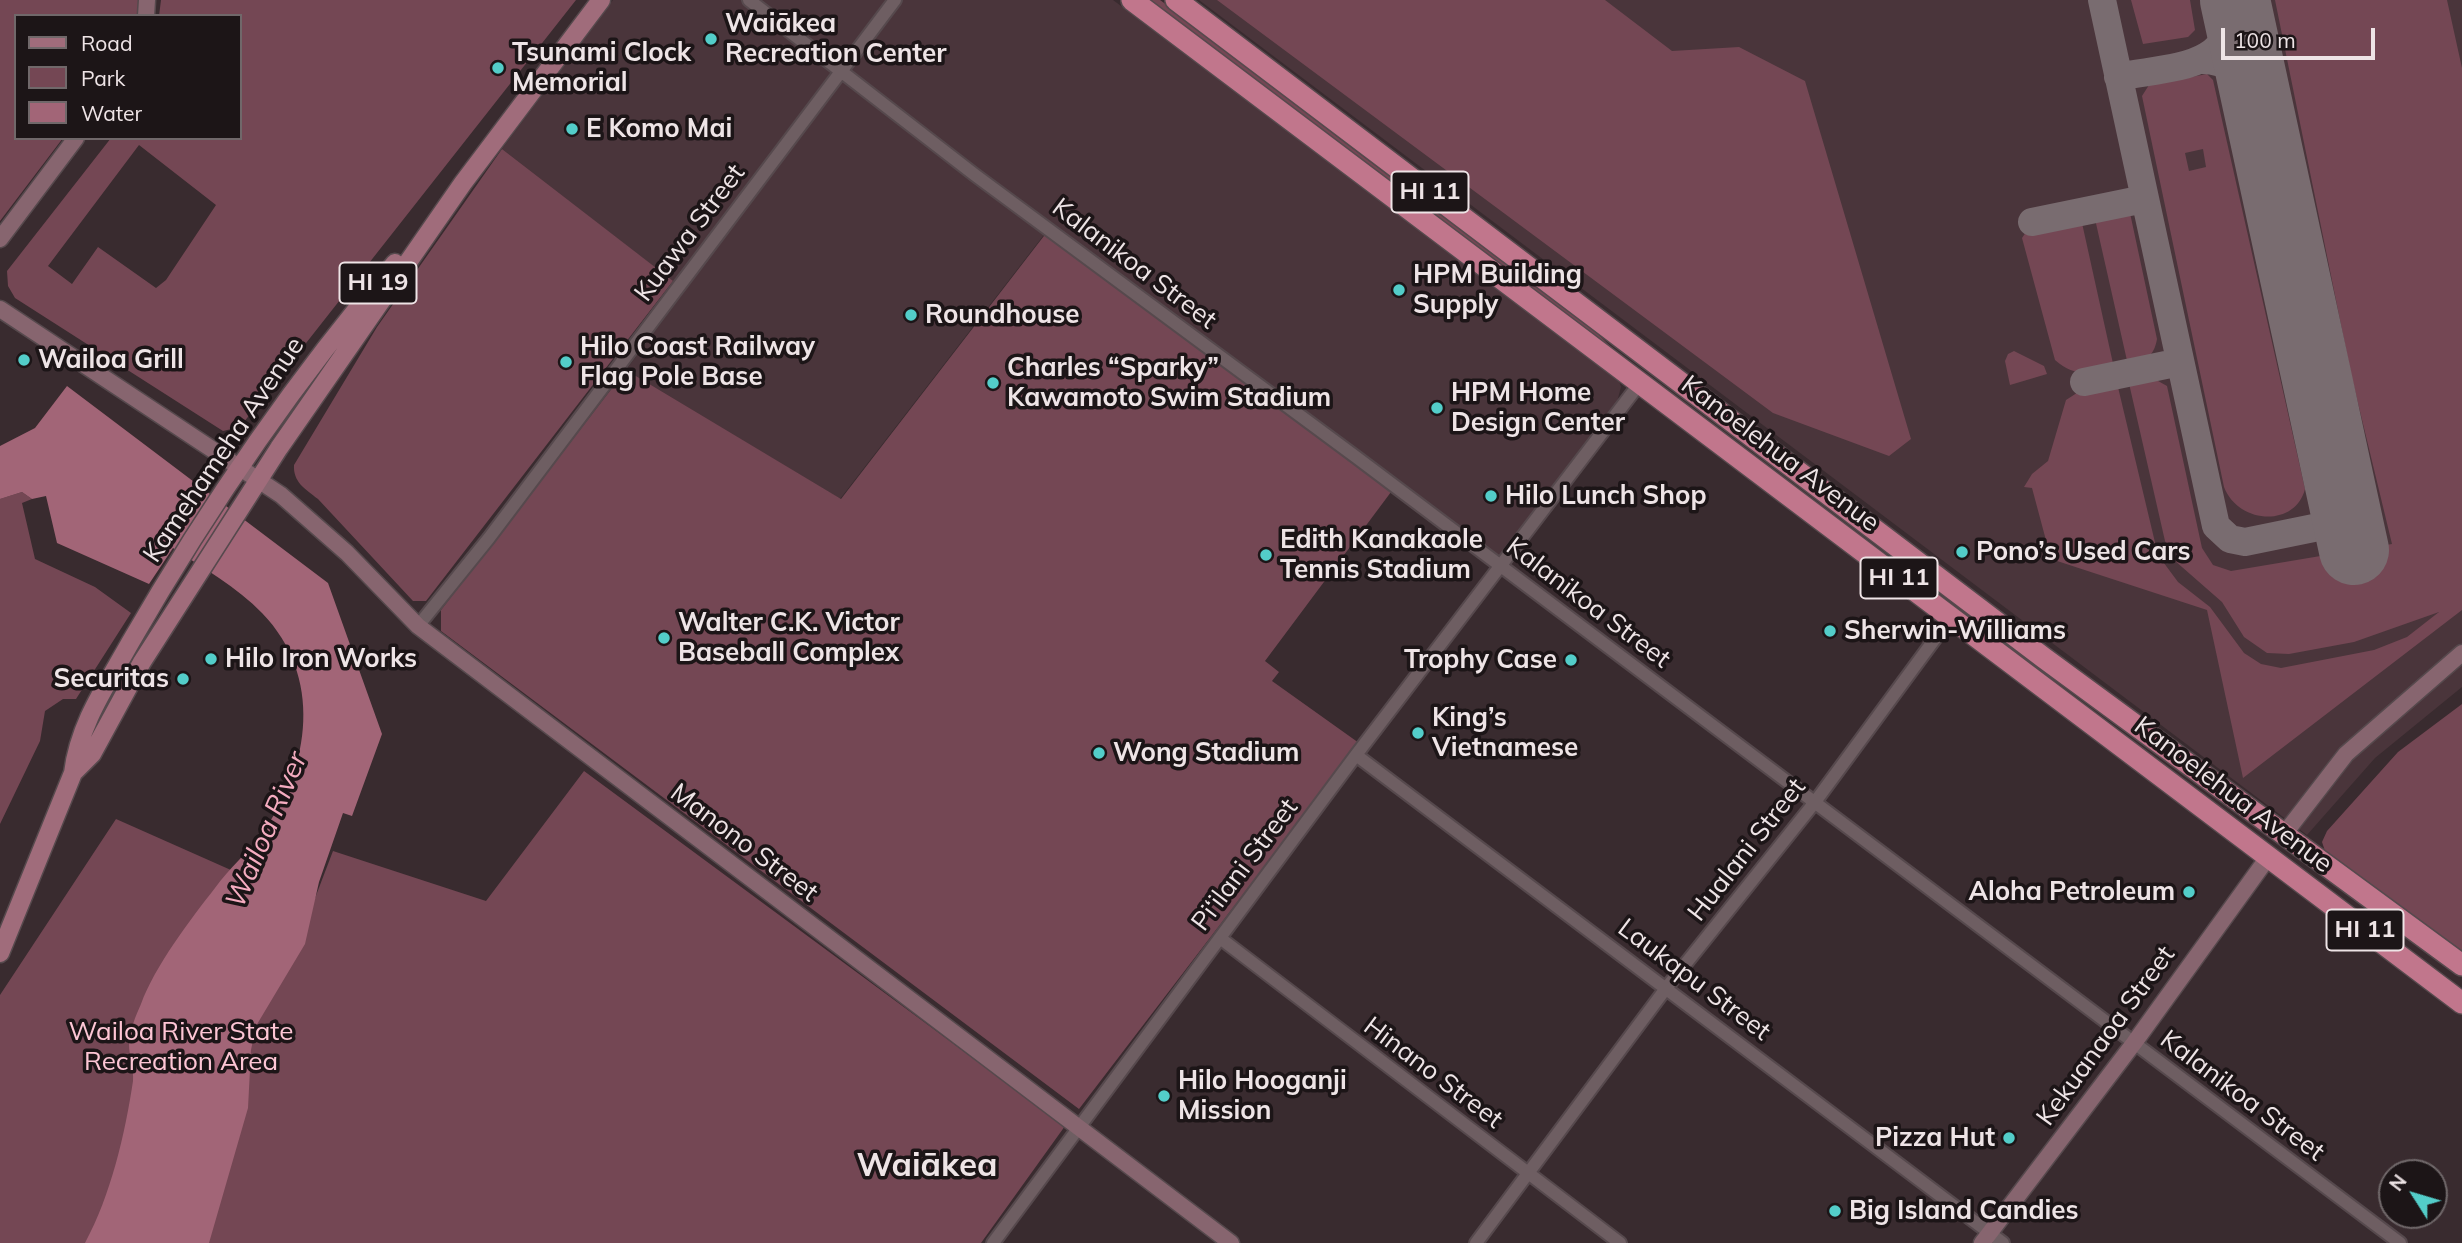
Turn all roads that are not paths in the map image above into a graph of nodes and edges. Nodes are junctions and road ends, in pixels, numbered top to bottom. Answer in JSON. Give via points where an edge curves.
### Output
{"nodes":[{"id":1,"x":601,"y":0,"type":"edge"},
{"id":2,"x":749,"y":0,"type":"edge"},
{"id":3,"x":895,"y":0,"type":"edge"},
{"id":4,"x":1132,"y":0,"type":"edge"},
{"id":5,"x":1176,"y":0,"type":"edge"},
{"id":6,"x":842,"y":70,"type":"junction"},
{"id":7,"x":74,"y":140,"type":"edge"},
{"id":8,"x":463,"y":183,"type":"junction"},
{"id":9,"x":0,"y":239,"type":"edge"},
{"id":10,"x":0,"y":309,"type":"edge"},
{"id":11,"x":1609,"y":327,"type":"junction"},
{"id":12,"x":1640,"y":383,"type":"junction"},
{"id":13,"x":1683,"y":384,"type":"junction"},
{"id":14,"x":240,"y":467,"type":"junction"},
{"id":15,"x":260,"y":480,"type":"junction"},
{"id":16,"x":1502,"y":567,"type":"junction"},
{"id":17,"x":1951,"y":617,"type":"junction"},
{"id":18,"x":418,"y":626,"type":"junction"},
{"id":19,"x":2462,"y":653,"type":"edge"},
{"id":20,"x":1356,"y":755,"type":"junction"},
{"id":21,"x":73,"y":773,"type":"junction"},
{"id":22,"x":1815,"y":802,"type":"junction"},
{"id":23,"x":2285,"y":833,"type":"junction"},
{"id":24,"x":2269,"y":856,"type":"junction"},
{"id":25,"x":1220,"y":938,"type":"junction"},
{"id":26,"x":0,"y":953,"type":"edge"},
{"id":27,"x":2462,"y":965,"type":"edge"},
{"id":28,"x":1667,"y":988,"type":"junction"},
{"id":29,"x":2462,"y":1003,"type":"edge"},
{"id":30,"x":2134,"y":1043,"type":"junction"},
{"id":31,"x":1079,"y":1128,"type":"junction"},
{"id":32,"x":1527,"y":1173,"type":"junction"},
{"id":33,"x":1992,"y":1240,"type":"edge"},
{"id":34,"x":992,"y":1243,"type":"edge"},
{"id":35,"x":1231,"y":1243,"type":"edge"},
{"id":36,"x":1476,"y":1243,"type":"edge"},
{"id":37,"x":1620,"y":1243,"type":"edge"},
{"id":38,"x":2400,"y":1243,"type":"edge"}],
"edges":[{"from":1,"to":8,"type":"main road","name":"Kamehameha Avenue","number":"HI 19"},
{"from":2,"to":6,"type":"street","name":"Kalanikoa Street"},
{"from":3,"to":6,"type":"street","name":"Kuawa Street"},
{"from":4,"to":12,"type":"highway","name":"Kanoelehua Avenue","number":"HI 11"},
{"from":5,"to":11,"type":"highway","name":"Kanoelehua Avenue","number":"HI 11"},
{"from":6,"to":16,"type":"street","name":"Kalanikoa Street","via":[[975,175]]},
{"from":6,"to":18,"type":"street","name":"Kuawa Street"},
{"from":7,"to":9,"type":"street"},
{"from":8,"to":14,"type":"main road","name":"Kamehameha Avenue","number":"HI 19","via":[[336,332]]},
{"from":8,"to":15,"type":"main road","name":"Kamehameha Avenue","number":"HI 19"},
{"from":10,"to":14,"type":"street","name":"Manono Street"},
{"from":11,"to":12,"type":"highway"},
{"from":11,"to":13,"type":"highway","name":"Kanoelehua Avenue","number":"HI 11"},
{"from":12,"to":13,"type":"highway"},
{"from":12,"to":16,"type":"street","name":"Pi‘ilani Street"},
{"from":12,"to":17,"type":"highway","name":"Kanoelehua Avenue","number":"HI 11"},
{"from":13,"to":23,"type":"highway","name":"Kanoelehua Avenue","number":"HI 11","via":[[2044,658]]},
{"from":14,"to":15,"type":"street","name":"Manono Street"},
{"from":14,"to":21,"type":"main road","name":"Kamehameha Avenue","number":"HI 19","via":[[178,561],[89,715],[76,747]]},
{"from":15,"to":18,"type":"street","name":"Manono Street","via":[[320,528]]},
{"from":15,"to":21,"type":"main road","name":"Kamehameha Avenue","number":"HI 19","via":[[142,662],[92,754]]},
{"from":16,"to":20,"type":"street","name":"Pi‘ilani Street"},
{"from":16,"to":22,"type":"street","name":"Kalanikoa Street"},
{"from":17,"to":22,"type":"street","name":"Hualani Street"},
{"from":17,"to":24,"type":"highway","name":"Kanoelehua Avenue","number":"HI 11"},
{"from":18,"to":31,"type":"street","name":"Manono Street"},
{"from":19,"to":23,"type":"street","via":[[2395,709],[2327,776]]},
{"from":20,"to":25,"type":"street","name":"Pi‘ilani Street"},
{"from":20,"to":28,"type":"street","name":"Laukapu Street"},
{"from":21,"to":26,"type":"main road","name":"Kamehameha Avenue","number":"HI 19"},
{"from":22,"to":28,"type":"street","name":"Hualani Street"},
{"from":22,"to":30,"type":"street","name":"Kalanikoa Street"},
{"from":23,"to":24,"type":"highway"},
{"from":23,"to":27,"type":"highway","name":"Kanoelehua Avenue","number":"HI 11"},
{"from":24,"to":29,"type":"highway","name":"Kanoelehua Avenue","number":"HI 11"},
{"from":24,"to":30,"type":"street","name":"Kekuanaoa Street"},
{"from":25,"to":31,"type":"street","name":"Pi‘ilani Street"},
{"from":25,"to":32,"type":"street","name":"Hinano Street"},
{"from":28,"to":32,"type":"street","name":"Hualani Street"},
{"from":28,"to":33,"type":"street","name":"Laukapu Street"},
{"from":30,"to":33,"type":"street","name":"Kekuanaoa Street"},
{"from":30,"to":38,"type":"street","name":"Kalanikoa Street"},
{"from":31,"to":34,"type":"street","name":"Pi‘ilani Street"},
{"from":31,"to":35,"type":"street","name":"Manono Street"},
{"from":32,"to":36,"type":"street","name":"Hualani Street"},
{"from":32,"to":37,"type":"street","name":"Hinano Street"}]}
